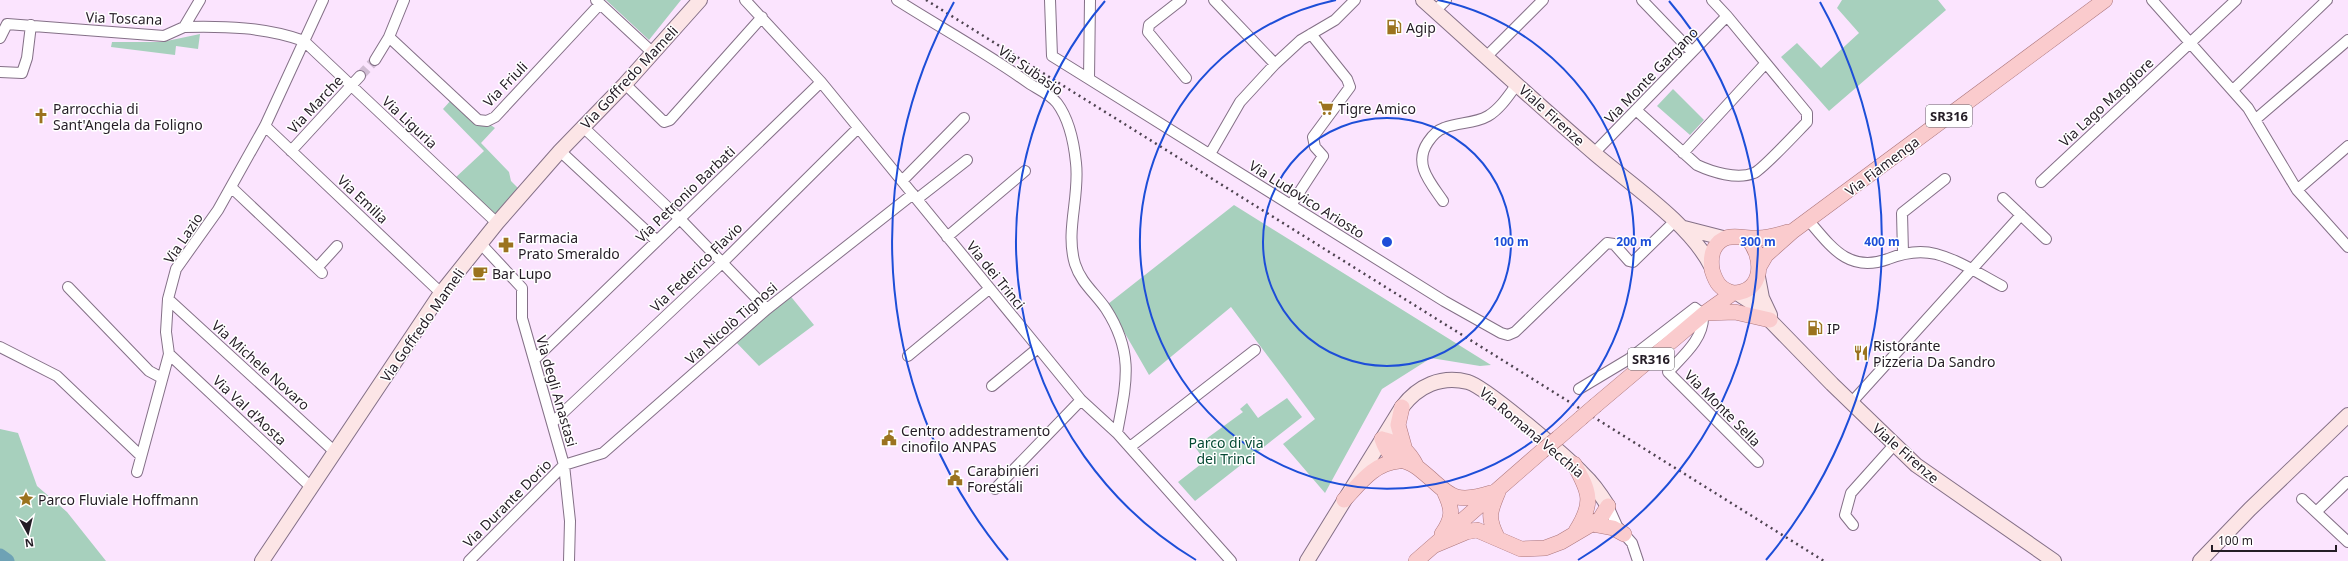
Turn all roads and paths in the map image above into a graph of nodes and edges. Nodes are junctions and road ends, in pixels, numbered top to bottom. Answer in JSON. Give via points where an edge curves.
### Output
{"nodes":[{"id":1,"x":200,"y":0,"type":"edge"},
{"id":2,"x":323,"y":0,"type":"edge"},
{"id":3,"x":404,"y":0,"type":"edge"},
{"id":4,"x":700,"y":0,"type":"edge"},
{"id":5,"x":745,"y":0,"type":"edge"},
{"id":6,"x":897,"y":0,"type":"edge"},
{"id":7,"x":1050,"y":0,"type":"edge"},
{"id":8,"x":1090,"y":0,"type":"edge"},
{"id":9,"x":1181,"y":0,"type":"edge"},
{"id":10,"x":1214,"y":0,"type":"edge"},
{"id":11,"x":1355,"y":0,"type":"edge"},
{"id":12,"x":1423,"y":0,"type":"edge"},
{"id":13,"x":1446,"y":0,"type":"edge"},
{"id":14,"x":1543,"y":0,"type":"edge"},
{"id":15,"x":1642,"y":0,"type":"edge"},
{"id":16,"x":1712,"y":0,"type":"edge"},
{"id":17,"x":2105,"y":0,"type":"edge"},
{"id":18,"x":2152,"y":0,"type":"edge"},
{"id":19,"x":2236,"y":0,"type":"edge"},
{"id":20,"x":2327,"y":0,"type":"edge"},
{"id":21,"x":598,"y":2,"type":"edge"},
{"id":22,"x":1435,"y":11,"type":"junction"},
{"id":23,"x":1727,"y":16,"type":"junction"},
{"id":24,"x":762,"y":17,"type":"junction"},
{"id":25,"x":32,"y":25,"type":"junction"},
{"id":26,"x":184,"y":27,"type":"junction"},
{"id":27,"x":1311,"y":34,"type":"junction"},
{"id":28,"x":389,"y":37,"type":"junction"},
{"id":29,"x":0,"y":38,"type":"edge"},
{"id":30,"x":2348,"y":40,"type":"edge"},
{"id":31,"x":304,"y":41,"type":"junction"},
{"id":32,"x":2191,"y":43,"type":"junction"},
{"id":33,"x":1692,"y":52,"type":"junction"},
{"id":34,"x":653,"y":53,"type":"junction"},
{"id":35,"x":1486,"y":56,"type":"junction"},
{"id":36,"x":375,"y":60,"type":"tunnel mouth"},
{"id":37,"x":1275,"y":64,"type":"junction"},
{"id":38,"x":1765,"y":64,"type":"junction"},
{"id":39,"x":0,"y":72,"type":"edge"},
{"id":40,"x":360,"y":76,"type":"tunnel mouth"},
{"id":41,"x":1186,"y":78,"type":"dead end"},
{"id":42,"x":1090,"y":80,"type":"junction"},
{"id":43,"x":821,"y":82,"type":"junction"},
{"id":44,"x":625,"y":84,"type":"junction"},
{"id":45,"x":1517,"y":84,"type":"junction"},
{"id":46,"x":351,"y":86,"type":"junction"},
{"id":47,"x":2233,"y":90,"type":"junction"},
{"id":48,"x":1636,"y":110,"type":"junction"},
{"id":49,"x":964,"y":118,"type":"dead end"},
{"id":50,"x":2256,"y":120,"type":"junction"},
{"id":51,"x":265,"y":126,"type":"junction"},
{"id":52,"x":582,"y":126,"type":"junction"},
{"id":53,"x":858,"y":128,"type":"junction"},
{"id":54,"x":2348,"y":146,"type":"edge"},
{"id":55,"x":291,"y":151,"type":"junction"},
{"id":56,"x":560,"y":151,"type":"junction"},
{"id":57,"x":1594,"y":153,"type":"junction"},
{"id":58,"x":1683,"y":153,"type":"junction"},
{"id":59,"x":1210,"y":154,"type":"junction"},
{"id":60,"x":967,"y":160,"type":"dead end"},
{"id":61,"x":1025,"y":171,"type":"dead end"},
{"id":62,"x":1945,"y":179,"type":"dead end"},
{"id":63,"x":902,"y":182,"type":"junction"},
{"id":64,"x":2041,"y":182,"type":"dead end"},
{"id":65,"x":232,"y":188,"type":"junction"},
{"id":66,"x":2297,"y":190,"type":"junction"},
{"id":67,"x":915,"y":197,"type":"junction"},
{"id":68,"x":2003,"y":198,"type":"dead end"},
{"id":69,"x":1443,"y":201,"type":"dead end"},
{"id":70,"x":1291,"y":205,"type":"junction"},
{"id":71,"x":2021,"y":215,"type":"junction"},
{"id":72,"x":680,"y":219,"type":"junction"},
{"id":73,"x":1809,"y":220,"type":"junction"},
{"id":74,"x":497,"y":223,"type":"junction"},
{"id":75,"x":1679,"y":224,"type":"junction"},
{"id":76,"x":1793,"y":231,"type":"junction"},
{"id":77,"x":947,"y":237,"type":"junction"},
{"id":78,"x":1722,"y":238,"type":"junction"},
{"id":79,"x":1746,"y":238,"type":"junction"},
{"id":80,"x":2046,"y":239,"type":"dead end"},
{"id":81,"x":657,"y":241,"type":"junction"},
{"id":82,"x":481,"y":244,"type":"junction"},
{"id":83,"x":337,"y":246,"type":"dead end"},
{"id":84,"x":2348,"y":247,"type":"edge"},
{"id":85,"x":1903,"y":253,"type":"junction"},
{"id":86,"x":722,"y":262,"type":"junction"},
{"id":87,"x":1711,"y":266,"type":"junction"},
{"id":88,"x":1971,"y":270,"type":"junction"},
{"id":89,"x":1758,"y":272,"type":"junction"},
{"id":90,"x":1716,"y":281,"type":"junction"},
{"id":91,"x":2002,"y":286,"type":"dead end"},
{"id":92,"x":68,"y":287,"type":"dead end"},
{"id":93,"x":988,"y":289,"type":"junction"},
{"id":94,"x":441,"y":293,"type":"junction"},
{"id":95,"x":1735,"y":293,"type":"junction"},
{"id":96,"x":168,"y":299,"type":"junction"},
{"id":97,"x":767,"y":309,"type":"junction"},
{"id":98,"x":1704,"y":313,"type":"junction"},
{"id":99,"x":1772,"y":322,"type":"junction"},
{"id":100,"x":0,"y":347,"type":"edge"},
{"id":101,"x":1038,"y":348,"type":"junction"},
{"id":102,"x":1255,"y":350,"type":"dead end"},
{"id":103,"x":169,"y":354,"type":"junction"},
{"id":104,"x":908,"y":356,"type":"dead end"},
{"id":105,"x":534,"y":360,"type":"junction"},
{"id":106,"x":162,"y":378,"type":"junction"},
{"id":107,"x":992,"y":386,"type":"dead end"},
{"id":108,"x":1580,"y":389,"type":"dead end"},
{"id":109,"x":1081,"y":400,"type":"junction"},
{"id":110,"x":1852,"y":403,"type":"junction"},
{"id":111,"x":1402,"y":407,"type":"junction"},
{"id":112,"x":2348,"y":415,"type":"edge"},
{"id":113,"x":552,"y":423,"type":"junction"},
{"id":114,"x":1117,"y":433,"type":"junction"},
{"id":115,"x":1382,"y":439,"type":"junction"},
{"id":116,"x":1894,"y":445,"type":"junction"},
{"id":117,"x":1130,"y":447,"type":"junction"},
{"id":118,"x":335,"y":452,"type":"junction"},
{"id":119,"x":1402,"y":455,"type":"junction"},
{"id":120,"x":141,"y":456,"type":"junction"},
{"id":121,"x":1758,"y":462,"type":"dead end"},
{"id":122,"x":1574,"y":464,"type":"junction"},
{"id":123,"x":564,"y":465,"type":"junction"},
{"id":124,"x":137,"y":472,"type":"dead end"},
{"id":125,"x":2348,"y":483,"type":"edge"},
{"id":126,"x":312,"y":488,"type":"junction"},
{"id":127,"x":994,"y":489,"type":"dead end"},
{"id":128,"x":1498,"y":491,"type":"junction"},
{"id":129,"x":1445,"y":493,"type":"junction"},
{"id":130,"x":2302,"y":499,"type":"dead end"},
{"id":131,"x":1344,"y":500,"type":"junction"},
{"id":132,"x":1608,"y":506,"type":"junction"},
{"id":133,"x":2316,"y":512,"type":"junction"},
{"id":134,"x":1584,"y":525,"type":"junction"},
{"id":135,"x":1853,"y":525,"type":"dead end"},
{"id":136,"x":1626,"y":536,"type":"junction"},
{"id":137,"x":1497,"y":537,"type":"junction"},
{"id":138,"x":2348,"y":542,"type":"edge"},
{"id":139,"x":1436,"y":545,"type":"junction"},
{"id":140,"x":262,"y":561,"type":"edge"},
{"id":141,"x":469,"y":561,"type":"edge"},
{"id":142,"x":569,"y":561,"type":"edge"},
{"id":143,"x":1231,"y":561,"type":"edge"},
{"id":144,"x":1307,"y":561,"type":"edge"},
{"id":145,"x":1416,"y":561,"type":"edge"},
{"id":146,"x":1638,"y":561,"type":"edge"},
{"id":147,"x":2054,"y":561,"type":"edge"},
{"id":148,"x":2200,"y":561,"type":"edge"}],
"edges":[{"from":1,"to":26,"type":"street"},
{"from":2,"to":31,"type":"street","name":"Via Lazio"},
{"from":3,"to":28,"type":"street"},
{"from":4,"to":34,"type":"main road","name":"Via Goffredo Mameli"},
{"from":5,"to":24,"type":"street","name":"Via dei Trinci"},
{"from":6,"to":114,"type":"street","name":"Via Subasio","via":[[1018,75],[1056,102],[1065,116],[1072,140],[1078,184],[1071,249],[1083,282],[1105,308],[1122,337],[1125,354],[1126,384]]},
{"from":7,"to":42,"type":"street","name":"Via Ludovico Ariosto","via":[[1052,56]]},
{"from":8,"to":42,"type":"street"},
{"from":9,"to":41,"type":"street","via":[[1149,25],[1148,32]]},
{"from":10,"to":37,"type":"street"},
{"from":11,"to":27,"type":"street","via":[[1335,20]]},
{"from":12,"to":22,"type":"main road","name":"Viale Firenze"},
{"from":13,"to":22,"type":"street"},
{"from":14,"to":35,"type":"street"},
{"from":15,"to":33,"type":"street"},
{"from":16,"to":23,"type":"street"},
{"from":17,"to":73,"type":"main road","name":"Via Fiamenga","number":"SR316"},
{"from":18,"to":32,"type":"street"},
{"from":19,"to":32,"type":"street","name":"Via Lago Maggiore"},
{"from":20,"to":47,"type":"street"},
{"from":21,"to":28,"type":"street","name":"Via Friuli","via":[[495,117],[487,121],[478,120]]},
{"from":21,"to":34,"type":"street"},
{"from":22,"to":35,"type":"main road","name":"Viale Firenze"},
{"from":23,"to":33,"type":"street","name":"Via Monte Gargano"},
{"from":23,"to":38,"type":"street"},
{"from":24,"to":43,"type":"street","name":"Via dei Trinci"},
{"from":24,"to":44,"type":"street","via":[[670,120],[664,122]]},
{"from":25,"to":26,"type":"street","name":"Via Toscana","via":[[164,36]]},
{"from":25,"to":29,"type":"street","name":"Via Toscana","via":[[7,24]]},
{"from":25,"to":39,"type":"street","via":[[22,73]]},
{"from":26,"to":31,"type":"street","via":[[212,26],[282,32]]},
{"from":27,"to":37,"type":"street"},
{"from":27,"to":70,"type":"street","via":[[1347,79],[1350,87],[1313,137],[1315,147],[1323,156]]},
{"from":28,"to":36,"type":"street"},
{"from":30,"to":50,"type":"street"},
{"from":31,"to":46,"type":"street","name":"Via Liguria"},
{"from":31,"to":51,"type":"street","name":"Via Lazio"},
{"from":32,"to":47,"type":"street"},
{"from":32,"to":64,"type":"street","name":"Via Lago Maggiore"},
{"from":33,"to":48,"type":"street","name":"Via Monte Gargano"},
{"from":34,"to":44,"type":"main road","name":"Via Goffredo Mameli"},
{"from":35,"to":45,"type":"main road","name":"Viale Firenze"},
{"from":37,"to":59,"type":"street","via":[[1240,102]]},
{"from":38,"to":58,"type":"street"},
{"from":38,"to":58,"type":"street","via":[[1807,113],[1807,122],[1754,173],[1740,175],[1708,170],[1697,165]]},
{"from":40,"to":46,"type":"street","name":"Via Marche"},
{"from":42,"to":59,"type":"street","name":"Via Ludovico Ariosto"},
{"from":43,"to":53,"type":"street","name":"Via dei Trinci"},
{"from":43,"to":72,"type":"street","name":"Via Petronio Barbati"},
{"from":44,"to":52,"type":"main road","name":"Via Goffredo Mameli"},
{"from":45,"to":57,"type":"main road","name":"Viale Firenze"},
{"from":45,"to":69,"type":"street","via":[[1491,115],[1471,123],[1445,128],[1430,139],[1423,149],[1422,169]]},
{"from":46,"to":55,"type":"street","name":"Via Marche"},
{"from":46,"to":74,"type":"street","name":"Via Liguria"},
{"from":47,"to":50,"type":"street"},
{"from":48,"to":57,"type":"street","name":"Via Monte Gargano"},
{"from":48,"to":58,"type":"street"},
{"from":49,"to":63,"type":"street"},
{"from":50,"to":66,"type":"street"},
{"from":51,"to":55,"type":"street","name":"Via Emilia"},
{"from":51,"to":65,"type":"street","name":"Via Lazio"},
{"from":52,"to":56,"type":"main road","name":"Via Goffredo Mameli"},
{"from":52,"to":72,"type":"street"},
{"from":53,"to":63,"type":"street","name":"Via dei Trinci"},
{"from":53,"to":86,"type":"street","name":"Via Federico Flavio"},
{"from":54,"to":66,"type":"street"},
{"from":55,"to":94,"type":"street","name":"Via Emilia"},
{"from":56,"to":74,"type":"main road","name":"Via Goffredo Mameli"},
{"from":56,"to":81,"type":"street"},
{"from":57,"to":75,"type":"main road","name":"Viale Firenze"},
{"from":59,"to":70,"type":"street","name":"Via Ludovico Ariosto"},
{"from":60,"to":67,"type":"street","name":"Via Nicolò Tignosi"},
{"from":61,"to":77,"type":"street"},
{"from":62,"to":85,"type":"street","via":[[1902,213]]},
{"from":63,"to":67,"type":"street","name":"Via dei Trinci"},
{"from":65,"to":83,"type":"street","via":[[320,270]]},
{"from":65,"to":96,"type":"street","name":"Via Lazio","via":[[176,269]]},
{"from":66,"to":84,"type":"street"},
{"from":67,"to":77,"type":"street","name":"Via dei Trinci"},
{"from":67,"to":97,"type":"street","name":"Via Nicolò Tignosi"},
{"from":68,"to":71,"type":"street"},
{"from":70,"to":75,"type":"street","name":"Via Ludovico Ariosto","via":[[1444,301],[1508,335],[1515,332],[1606,243],[1614,244],[1629,262],[1638,260]]},
{"from":71,"to":80,"type":"street"},
{"from":71,"to":88,"type":"street"},
{"from":72,"to":81,"type":"street","name":"Via Petronio Barbati"},
{"from":72,"to":86,"type":"street"},
{"from":73,"to":76,"type":"main road","name":"Via Fiamenga","number":"SR316"},
{"from":73,"to":85,"type":"street","via":[[1836,250],[1853,262],[1870,263]]},
{"from":74,"to":82,"type":"main road","name":"Via Goffredo Mameli"},
{"from":75,"to":78,"type":"main road","name":"Viale Firenze"},
{"from":75,"to":87,"type":"main road","name":"Viale Firenze","via":[[1705,254]]},
{"from":76,"to":79,"type":"main road","name":"Via Fiamenga","number":"SR316","via":[[1770,237]]},
{"from":76,"to":89,"type":"main road","name":"Via Fiamenga","number":"SR316","via":[[1766,255]]},
{"from":77,"to":93,"type":"street","name":"Via dei Trinci"},
{"from":78,"to":79,"type":"main road","name":"Viale Firenze","number":"SR316"},
{"from":78,"to":87,"type":"main road","via":[[1714,250]]},
{"from":79,"to":89,"type":"main road","name":"Viale Firenze","via":[[1756,250]]},
{"from":81,"to":105,"type":"street","name":"Via Petronio Barbati"},
{"from":82,"to":94,"type":"main road","name":"Via Goffredo Mameli"},
{"from":82,"to":105,"type":"street","name":"Via degli Anastasi","via":[[522,288],[522,318]]},
{"from":85,"to":88,"type":"street","via":[[1936,254]]},
{"from":86,"to":97,"type":"street"},
{"from":86,"to":113,"type":"street","name":"Via Federico Flavio"},
{"from":87,"to":90,"type":"main road","name":"Viale Firenze"},
{"from":88,"to":91,"type":"street"},
{"from":88,"to":110,"type":"street"},
{"from":89,"to":95,"type":"main road","number":"SR316","via":[[1750,288]]},
{"from":89,"to":99,"type":"main road","name":"Viale Firenze","via":[[1762,298]]},
{"from":90,"to":95,"type":"main road","name":"Viale Firenze","via":[[1724,290]]},
{"from":90,"to":98,"type":"main road","number":"SR316","via":[[1713,298]]},
{"from":92,"to":106,"type":"street","via":[[149,371]]},
{"from":93,"to":101,"type":"street","name":"Via dei Trinci"},
{"from":93,"to":104,"type":"street"},
{"from":94,"to":118,"type":"main road","name":"Via Goffredo Mameli"},
{"from":95,"to":98,"type":"main road","number":"SR316"},
{"from":95,"to":99,"type":"main road","name":"Viale Firenze","via":[[1754,304]]},
{"from":96,"to":103,"type":"street","name":"Via Lazio","via":[[166,332]]},
{"from":96,"to":118,"type":"street","name":"Via Michele Novaro"},
{"from":97,"to":123,"type":"street","name":"Via Nicolò Tignosi","via":[[603,453]]},
{"from":98,"to":99,"type":"main road","via":[[1735,312]]},
{"from":98,"to":108,"type":"street","via":[[1695,308],[1629,359]]},
{"from":98,"to":121,"type":"street","name":"Via Monte Sella","via":[[1704,322],[1699,334],[1668,372]]},
{"from":98,"to":128,"type":"main road","number":"SR316","bridge":true},
{"from":99,"to":110,"type":"main road","name":"Viale Firenze","via":[[1783,336]]},
{"from":100,"to":120,"type":"street","via":[[57,376]]},
{"from":101,"to":107,"type":"street"},
{"from":101,"to":109,"type":"street","name":"Via dei Trinci"},
{"from":102,"to":117,"type":"street"},
{"from":103,"to":106,"type":"street","name":"Via Lazio"},
{"from":103,"to":126,"type":"street","name":"Via Val d'Aosta"},
{"from":105,"to":113,"type":"street","name":"Via degli Anastasi"},
{"from":106,"to":120,"type":"street","name":"Via Lazio"},
{"from":109,"to":114,"type":"street","name":"Via dei Trinci"},
{"from":109,"to":127,"type":"street"},
{"from":110,"to":116,"type":"main road","name":"Viale Firenze"},
{"from":111,"to":115,"type":"main road","name":"Via Romana Vecchia"},
{"from":111,"to":119,"type":"main road","via":[[1398,425]]},
{"from":111,"to":122,"type":"main road","name":"Via Romana Vecchia","via":[[1417,391],[1427,385],[1447,380],[1469,382],[1479,386]]},
{"from":112,"to":148,"type":"main road"},
{"from":113,"to":123,"type":"street","name":"Via degli Anastasi"},
{"from":114,"to":117,"type":"street","name":"Via dei Trinci"},
{"from":115,"to":119,"type":"main road","via":[[1398,444]]},
{"from":115,"to":131,"type":"main road","name":"Via Romana Vecchia"},
{"from":116,"to":135,"type":"street","via":[[1851,493],[1845,515]]},
{"from":116,"to":147,"type":"main road","name":"Viale Firenze","via":[[1916,465],[1978,510]]},
{"from":117,"to":143,"type":"street","name":"Via dei Trinci"},
{"from":118,"to":126,"type":"main road","name":"Via Goffredo Mameli"},
{"from":119,"to":129,"type":"main road"},
{"from":119,"to":131,"type":"main road","via":[[1377,467]]},
{"from":120,"to":124,"type":"street","name":"Via Lazio"},
{"from":122,"to":132,"type":"main road","name":"Via Romana Vecchia","via":[[1595,486]]},
{"from":122,"to":134,"type":"main road","via":[[1588,493]]},
{"from":123,"to":141,"type":"street","name":"Via Durante Dorio"},
{"from":123,"to":142,"type":"street","name":"Via degli Anastasi","via":[[570,521]]},
{"from":125,"to":133,"type":"street"},
{"from":126,"to":140,"type":"main road","name":"Via Goffredo Mameli"},
{"from":128,"to":129,"type":"main road","via":[[1468,499]]},
{"from":128,"to":137,"type":"main road","via":[[1491,508],[1490,520]]},
{"from":128,"to":139,"type":"main road","number":"SR316"},
{"from":129,"to":139,"type":"main road","via":[[1452,516]]},
{"from":130,"to":133,"type":"street"},
{"from":131,"to":144,"type":"main road","name":"Via Romana Vecchia"},
{"from":132,"to":134,"type":"main road","via":[[1598,508]]},
{"from":132,"to":136,"type":"street","name":"Via Romana Vecchia","via":[[1617,526]]},
{"from":133,"to":138,"type":"street"},
{"from":134,"to":136,"type":"main road","via":[[1613,528]]},
{"from":134,"to":137,"type":"main road","via":[[1560,542],[1533,550],[1513,547]]},
{"from":136,"to":146,"type":"street","name":"Via Romana Vecchia"},
{"from":137,"to":139,"type":"main road","via":[[1471,530]]},
{"from":139,"to":145,"type":"main road","number":"SR316"}]}
